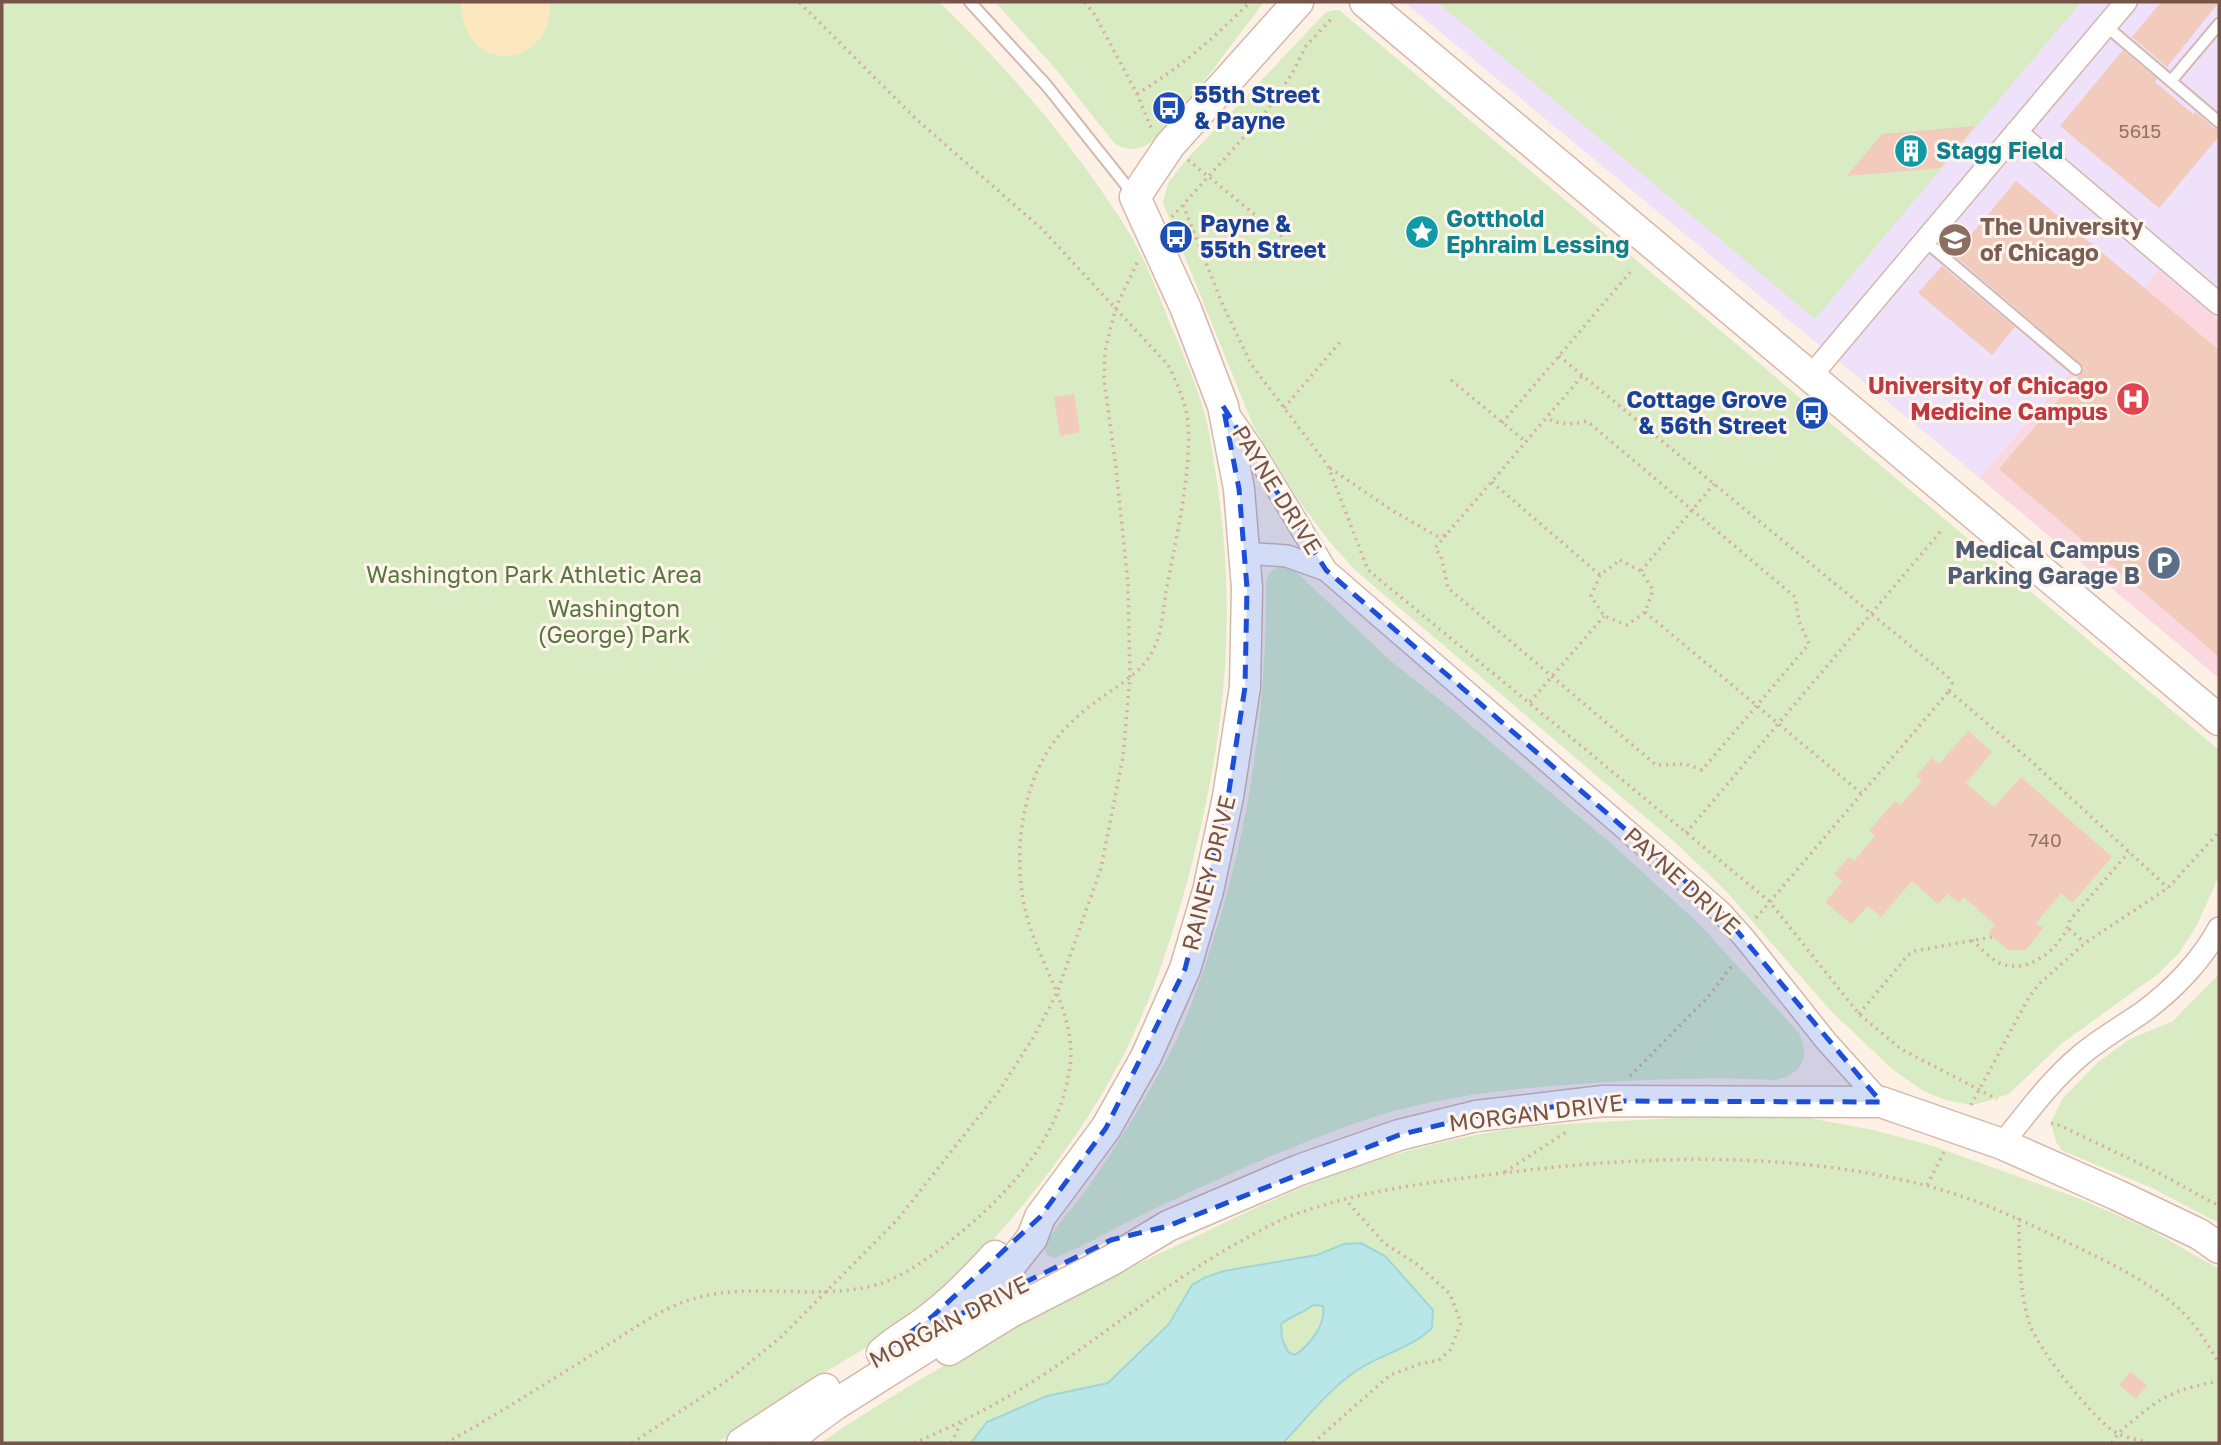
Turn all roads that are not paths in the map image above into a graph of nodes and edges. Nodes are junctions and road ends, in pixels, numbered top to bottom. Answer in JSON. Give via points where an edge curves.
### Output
{"nodes":[{"id":1,"x":970,"y":2,"type":"edge"},
{"id":2,"x":1298,"y":2,"type":"edge"},
{"id":3,"x":1365,"y":2,"type":"edge"},
{"id":4,"x":2126,"y":2,"type":"edge"},
{"id":5,"x":2219,"y":24,"type":"edge"},
{"id":6,"x":2106,"y":26,"type":"junction"},
{"id":7,"x":2171,"y":81,"type":"junction"},
{"id":8,"x":2219,"y":122,"type":"edge"},
{"id":9,"x":2016,"y":132,"type":"junction"},
{"id":10,"x":1135,"y":197,"type":"junction"},
{"id":11,"x":1925,"y":241,"type":"junction"},
{"id":12,"x":2219,"y":304,"type":"edge"},
{"id":13,"x":2076,"y":369,"type":"dead end"},
{"id":14,"x":1810,"y":377,"type":"junction"},
{"id":15,"x":1223,"y":406,"type":"junction"},
{"id":16,"x":1239,"y":489,"type":"joint"},
{"id":17,"x":1244,"y":553,"type":"junction"},
{"id":18,"x":1326,"y":570,"type":"junction"},
{"id":19,"x":2219,"y":720,"type":"edge"},
{"id":20,"x":2219,"y":928,"type":"edge"},
{"id":21,"x":1881,"y":1102,"type":"junction"},
{"id":22,"x":2002,"y":1144,"type":"junction"},
{"id":23,"x":1040,"y":1217,"type":"junction"},
{"id":24,"x":1168,"y":1226,"type":"junction"},
{"id":25,"x":2219,"y":1248,"type":"edge"},
{"id":26,"x":978,"y":1306,"type":"junction"},
{"id":27,"x":882,"y":1353,"type":"junction"},
{"id":28,"x":742,"y":1443,"type":"edge"},
{"id":29,"x":787,"y":1443,"type":"edge"},
{"id":30,"x":794,"y":1443,"type":"edge"}],
"edges":[{"from":1,"to":10,"type":"lane","name":"PAYNE DRIVE","via":[[1047,86]]},
{"from":2,"to":10,"type":"street","via":[[1170,145]]},
{"from":3,"to":14,"type":"street"},
{"from":4,"to":6,"type":"street"},
{"from":5,"to":7,"type":"lane"},
{"from":6,"to":7,"type":"lane"},
{"from":6,"to":9,"type":"street"},
{"from":7,"to":8,"type":"lane"},
{"from":9,"to":11,"type":"street"},
{"from":9,"to":12,"type":"street"},
{"from":10,"to":15,"type":"street","name":"PAYNE DRIVE","via":[[1186,309]]},
{"from":11,"to":13,"type":"lane"},
{"from":11,"to":14,"type":"street"},
{"from":14,"to":19,"type":"street"},
{"from":15,"to":16,"type":"street","name":"PAYNE DRIVE"},
{"from":15,"to":18,"type":"street","name":"PAYNE DRIVE"},
{"from":16,"to":17,"type":"street","name":"RAINEY DRIVE"},
{"from":17,"to":18,"type":"street","via":[[1287,556]]},
{"from":17,"to":23,"type":"street","name":"RAINEY DRIVE","via":[[1242,701],[1226,810],[1185,969],[1146,1057],[1107,1128]]},
{"from":18,"to":21,"type":"street","name":"PAYNE DRIVE","via":[[1721,912]]},
{"from":20,"to":22,"type":"street","via":[[2168,992],[2054,1079]]},
{"from":21,"to":22,"type":"street","name":"PAYNE DRIVE"},
{"from":21,"to":24,"type":"street","name":"MORGAN DRIVE","via":[[1603,1101],[1476,1116],[1399,1135],[1300,1170]]},
{"from":22,"to":25,"type":"street","name":"PAYNE DRIVE","via":[[2187,1228]]},
{"from":23,"to":26,"type":"street","name":"RAINEY DRIVE","via":[[1032,1238]]},
{"from":23,"to":27,"type":"street","name":"RAINEY DRIVE","via":[[1013,1237],[933,1317]]},
{"from":24,"to":26,"type":"street","name":"MORGAN DRIVE","via":[[1111,1240]]},
{"from":24,"to":30,"type":"street","name":"MORGAN DRIVE","via":[[1009,1313]]},
{"from":26,"to":27,"type":"street","name":"MORGAN DRIVE","via":[[903,1347]]},
{"from":26,"to":29,"type":"street","via":[[953,1330],[845,1398]]},
{"from":27,"to":28,"type":"street","name":"MORGAN DRIVE"}]}
